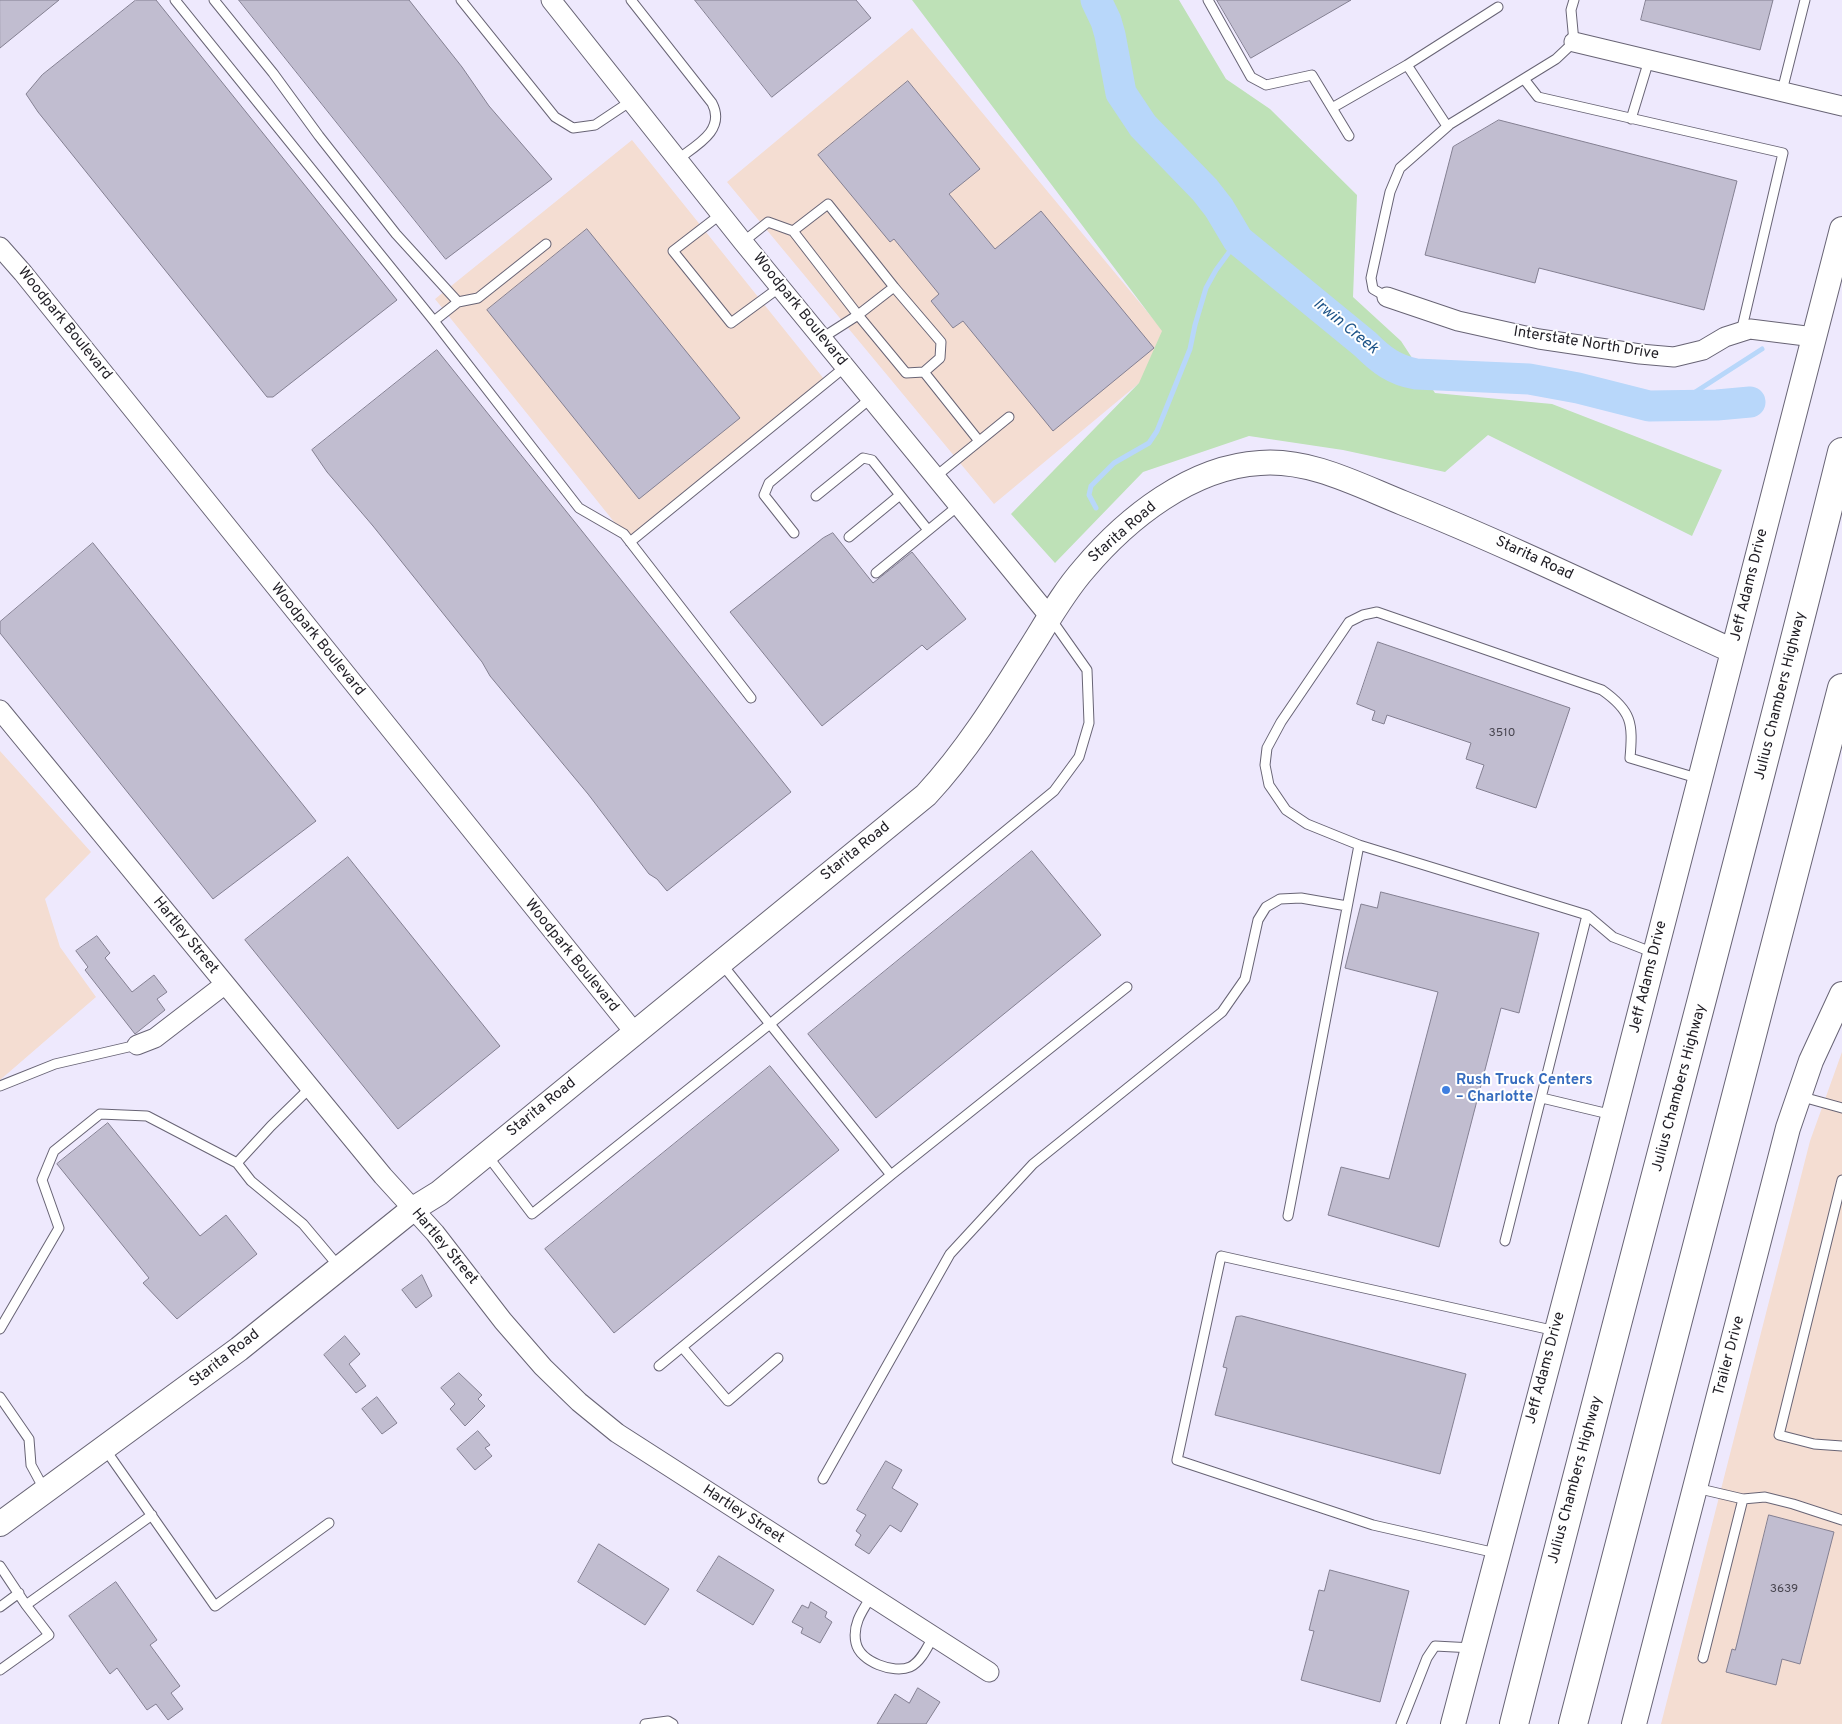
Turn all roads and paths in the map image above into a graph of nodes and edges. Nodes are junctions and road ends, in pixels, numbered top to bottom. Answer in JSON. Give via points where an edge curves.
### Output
{"nodes":[{"id":1,"x":175,"y":0,"type":"edge"},
{"id":2,"x":214,"y":0,"type":"edge"},
{"id":3,"x":461,"y":0,"type":"edge"},
{"id":4,"x":551,"y":0,"type":"edge"},
{"id":5,"x":630,"y":0,"type":"edge"},
{"id":6,"x":1208,"y":0,"type":"edge"},
{"id":7,"x":1574,"y":0,"type":"edge"},
{"id":8,"x":1805,"y":0,"type":"edge"},
{"id":9,"x":1498,"y":7,"type":"dead end"},
{"id":10,"x":1574,"y":42,"type":"junction"},
{"id":11,"x":1649,"y":60,"type":"junction"},
{"id":12,"x":1407,"y":65,"type":"junction"},
{"id":13,"x":1524,"y":79,"type":"junction"},
{"id":14,"x":1782,"y":91,"type":"junction"},
{"id":15,"x":632,"y":100,"type":"junction"},
{"id":16,"x":1842,"y":106,"type":"edge"},
{"id":17,"x":1332,"y":108,"type":"junction"},
{"id":18,"x":1632,"y":119,"type":"junction"},
{"id":19,"x":1449,"y":126,"type":"junction"},
{"id":20,"x":1349,"y":136,"type":"dead end"},
{"id":21,"x":678,"y":159,"type":"junction"},
{"id":22,"x":721,"y":214,"type":"junction"},
{"id":23,"x":1842,"y":229,"type":"edge"},
{"id":24,"x":792,"y":231,"type":"junction"},
{"id":25,"x":743,"y":242,"type":"junction"},
{"id":26,"x":546,"y":244,"type":"dead end"},
{"id":27,"x":0,"y":247,"type":"edge"},
{"id":28,"x":894,"y":287,"type":"junction"},
{"id":29,"x":780,"y":288,"type":"junction"},
{"id":30,"x":1387,"y":297,"type":"joint"},
{"id":31,"x":458,"y":302,"type":"junction"},
{"id":32,"x":858,"y":315,"type":"junction"},
{"id":33,"x":434,"y":321,"type":"junction"},
{"id":34,"x":1740,"y":332,"type":"junction"},
{"id":35,"x":1814,"y":337,"type":"junction"},
{"id":36,"x":822,"y":338,"type":"junction"},
{"id":37,"x":845,"y":367,"type":"junction"},
{"id":38,"x":924,"y":372,"type":"junction"},
{"id":39,"x":871,"y":398,"type":"junction"},
{"id":40,"x":1008,"y":417,"type":"dead end"},
{"id":41,"x":979,"y":441,"type":"junction"},
{"id":42,"x":1842,"y":452,"type":"edge"},
{"id":43,"x":935,"y":476,"type":"junction"},
{"id":44,"x":900,"y":495,"type":"junction"},
{"id":45,"x":816,"y":496,"type":"dead end"},
{"id":46,"x":958,"y":506,"type":"junction"},
{"id":47,"x":928,"y":530,"type":"junction"},
{"id":48,"x":794,"y":533,"type":"dead end"},
{"id":49,"x":849,"y":537,"type":"dead end"},
{"id":50,"x":630,"y":542,"type":"junction"},
{"id":51,"x":876,"y":574,"type":"dead end"},
{"id":52,"x":1050,"y":617,"type":"junction"},
{"id":53,"x":1733,"y":651,"type":"junction"},
{"id":54,"x":1842,"y":688,"type":"edge"},
{"id":55,"x":751,"y":698,"type":"dead end"},
{"id":56,"x":0,"y":710,"type":"edge"},
{"id":57,"x":1700,"y":779,"type":"junction"},
{"id":58,"x":1359,"y":844,"type":"junction"},
{"id":59,"x":1347,"y":906,"type":"junction"},
{"id":60,"x":1587,"y":915,"type":"junction"},
{"id":61,"x":1655,"y":953,"type":"junction"},
{"id":62,"x":721,"y":963,"type":"junction"},
{"id":63,"x":224,"y":985,"type":"junction"},
{"id":64,"x":1127,"y":987,"type":"dead end"},
{"id":65,"x":1842,"y":994,"type":"edge"},
{"id":66,"x":770,"y":1024,"type":"junction"},
{"id":67,"x":635,"y":1033,"type":"junction"},
{"id":68,"x":137,"y":1046,"type":"joint"},
{"id":69,"x":0,"y":1086,"type":"edge"},
{"id":70,"x":310,"y":1088,"type":"junction"},
{"id":71,"x":1799,"y":1096,"type":"junction"},
{"id":72,"x":1542,"y":1098,"type":"junction"},
{"id":73,"x":1842,"y":1108,"type":"edge"},
{"id":74,"x":1613,"y":1115,"type":"junction"},
{"id":75,"x":486,"y":1154,"type":"junction"},
{"id":76,"x":237,"y":1163,"type":"junction"},
{"id":77,"x":891,"y":1175,"type":"junction"},
{"id":78,"x":1842,"y":1180,"type":"edge"},
{"id":79,"x":413,"y":1209,"type":"junction"},
{"id":80,"x":1288,"y":1216,"type":"dead end"},
{"id":81,"x":1505,"y":1241,"type":"dead end"},
{"id":82,"x":340,"y":1268,"type":"junction"},
{"id":83,"x":0,"y":1329,"type":"edge"},
{"id":84,"x":1556,"y":1331,"type":"junction"},
{"id":85,"x":682,"y":1347,"type":"junction"},
{"id":86,"x":778,"y":1358,"type":"dead end"},
{"id":87,"x":659,"y":1366,"type":"dead end"},
{"id":88,"x":0,"y":1397,"type":"edge"},
{"id":89,"x":1842,"y":1446,"type":"edge"},
{"id":90,"x":104,"y":1448,"type":"junction"},
{"id":91,"x":823,"y":1479,"type":"dead end"},
{"id":92,"x":1696,"y":1488,"type":"junction"},
{"id":93,"x":46,"y":1491,"type":"junction"},
{"id":94,"x":1743,"y":1499,"type":"junction"},
{"id":95,"x":152,"y":1515,"type":"junction"},
{"id":96,"x":1842,"y":1520,"type":"edge"},
{"id":97,"x":329,"y":1523,"type":"dead end"},
{"id":98,"x":0,"y":1524,"type":"edge"},
{"id":99,"x":1497,"y":1553,"type":"junction"},
{"id":100,"x":0,"y":1566,"type":"edge"},
{"id":101,"x":19,"y":1594,"type":"junction"},
{"id":102,"x":871,"y":1597,"type":"junction"},
{"id":103,"x":26,"y":1605,"type":"junction"},
{"id":104,"x":0,"y":1607,"type":"edge"},
{"id":105,"x":934,"y":1636,"type":"junction"},
{"id":106,"x":1473,"y":1648,"type":"junction"},
{"id":107,"x":1703,"y":1658,"type":"dead end"},
{"id":108,"x":0,"y":1670,"type":"edge"},
{"id":109,"x":989,"y":1672,"type":"dead end"},
{"id":110,"x":645,"y":1724,"type":"edge"},
{"id":111,"x":673,"y":1724,"type":"edge"},
{"id":112,"x":1401,"y":1724,"type":"edge"},
{"id":113,"x":1453,"y":1724,"type":"edge"},
{"id":114,"x":1514,"y":1724,"type":"edge"},
{"id":115,"x":1573,"y":1724,"type":"edge"},
{"id":116,"x":1634,"y":1724,"type":"edge"}],
"edges":[{"from":1,"to":33,"type":"lane"},
{"from":2,"to":31,"type":"lane","via":[[396,234]]},
{"from":3,"to":15,"type":"lane","via":[[555,118],[573,128],[595,125]]},
{"from":4,"to":15,"type":"street","name":"Woodpark Boulevard"},
{"from":5,"to":21,"type":"lane","via":[[717,113],[715,125],[705,139]]},
{"from":6,"to":17,"type":"lane","via":[[1251,77],[1266,85],[1312,75]]},
{"from":7,"to":10,"type":"lane","via":[[1571,10]]},
{"from":8,"to":14,"type":"lane"},
{"from":9,"to":12,"type":"lane"},
{"from":10,"to":11,"type":"street"},
{"from":10,"to":13,"type":"lane","via":[[1556,60]]},
{"from":11,"to":14,"type":"street"},
{"from":11,"to":18,"type":"lane"},
{"from":12,"to":17,"type":"lane"},
{"from":12,"to":19,"type":"lane"},
{"from":13,"to":18,"type":"lane","via":[[1538,97]]},
{"from":13,"to":19,"type":"lane"},
{"from":14,"to":16,"type":"street"},
{"from":15,"to":21,"type":"street","name":"Woodpark Boulevard"},
{"from":17,"to":20,"type":"lane"},
{"from":18,"to":34,"type":"lane","via":[[1783,153]]},
{"from":19,"to":30,"type":"lane","via":[[1400,168],[1390,192],[1371,278],[1373,289]]},
{"from":21,"to":22,"type":"street","name":"Woodpark Boulevard"},
{"from":22,"to":25,"type":"street","name":"Woodpark Boulevard"},
{"from":22,"to":29,"type":"lane","via":[[674,251],[725,316],[731,323]]},
{"from":23,"to":35,"type":"street","name":"Jeff Adams Drive"},
{"from":24,"to":25,"type":"lane","via":[[768,222]]},
{"from":24,"to":28,"type":"lane","via":[[828,204]]},
{"from":24,"to":32,"type":"lane"},
{"from":25,"to":29,"type":"street","name":"Woodpark Boulevard"},
{"from":26,"to":31,"type":"lane","via":[[478,298]]},
{"from":27,"to":67,"type":"street","name":"Woodpark Boulevard"},
{"from":28,"to":32,"type":"lane"},
{"from":28,"to":38,"type":"lane","via":[[941,342],[940,358]]},
{"from":29,"to":36,"type":"street","name":"Woodpark Boulevard"},
{"from":30,"to":34,"type":"street","name":"Interstate North Drive","via":[[1476,325],[1539,339],[1649,355],[1674,357],[1703,350]]},
{"from":31,"to":33,"type":"lane"},
{"from":32,"to":36,"type":"lane"},
{"from":32,"to":38,"type":"lane","via":[[906,373]]},
{"from":33,"to":50,"type":"lane","via":[[579,508],[624,534]]},
{"from":34,"to":35,"type":"street","name":"Interstate North Drive","via":[[1750,329]]},
{"from":35,"to":53,"type":"street","name":"Jeff Adams Drive"},
{"from":36,"to":37,"type":"street","name":"Woodpark Boulevard"},
{"from":37,"to":39,"type":"street","name":"Woodpark Boulevard"},
{"from":37,"to":50,"type":"lane"},
{"from":38,"to":41,"type":"lane"},
{"from":39,"to":43,"type":"street","name":"Woodpark Boulevard"},
{"from":39,"to":48,"type":"lane","via":[[769,483],[764,495]]},
{"from":40,"to":41,"type":"lane"},
{"from":41,"to":43,"type":"lane"},
{"from":42,"to":114,"type":"highway","name":"Julius Chambers Highway","via":[[1773,730]]},
{"from":43,"to":46,"type":"street","name":"Woodpark Boulevard"},
{"from":44,"to":45,"type":"lane","via":[[872,460],[862,458]]},
{"from":44,"to":47,"type":"lane"},
{"from":44,"to":49,"type":"lane"},
{"from":46,"to":47,"type":"lane"},
{"from":46,"to":52,"type":"street","name":"Woodpark Boulevard"},
{"from":47,"to":51,"type":"lane"},
{"from":50,"to":55,"type":"lane"},
{"from":52,"to":53,"type":"street","name":"Starita Road","via":[[1083,570],[1108,542],[1166,496],[1229,467],[1271,462],[1327,472],[1480,534]]},
{"from":52,"to":62,"type":"street","name":"Starita Road","via":[[962,754],[926,795]]},
{"from":52,"to":66,"type":"lane","via":[[1087,670],[1089,723],[1079,757],[1054,791]]},
{"from":53,"to":57,"type":"street","name":"Jeff Adams Drive"},
{"from":54,"to":115,"type":"highway"},
{"from":56,"to":63,"type":"street","name":"Hartley Street"},
{"from":57,"to":58,"type":"lane","via":[[1630,758],[1630,717],[1621,703],[1602,690],[1377,612],[1349,622],[1281,722],[1267,748],[1265,765],[1269,785],[1286,810],[1307,824]]},
{"from":57,"to":61,"type":"street","name":"Jeff Adams Drive"},
{"from":58,"to":59,"type":"lane"},
{"from":58,"to":60,"type":"lane"},
{"from":59,"to":80,"type":"lane"},
{"from":59,"to":91,"type":"lane","via":[[1301,898],[1280,899],[1266,907],[1258,920],[1245,979],[1222,1012],[1033,1164],[950,1254]]},
{"from":60,"to":61,"type":"lane","via":[[1612,937]]},
{"from":60,"to":72,"type":"lane"},
{"from":61,"to":74,"type":"street","name":"Jeff Adams Drive"},
{"from":62,"to":66,"type":"lane"},
{"from":62,"to":67,"type":"street","name":"Starita Road"},
{"from":63,"to":68,"type":"street","via":[[155,1038]]},
{"from":63,"to":70,"type":"street","name":"Hartley Street"},
{"from":64,"to":77,"type":"lane"},
{"from":65,"to":71,"type":"street","name":"Trailer Drive","via":[[1811,1061]]},
{"from":66,"to":75,"type":"lane","via":[[532,1214]]},
{"from":66,"to":77,"type":"lane"},
{"from":67,"to":75,"type":"street","name":"Starita Road"},
{"from":68,"to":69,"type":"lane","via":[[55,1064]]},
{"from":70,"to":76,"type":"lane"},
{"from":70,"to":79,"type":"street","name":"Hartley Street"},
{"from":71,"to":73,"type":"lane"},
{"from":71,"to":92,"type":"street","name":"Trailer Drive","via":[[1788,1128]]},
{"from":72,"to":74,"type":"lane"},
{"from":72,"to":81,"type":"lane"},
{"from":74,"to":84,"type":"street","name":"Jeff Adams Drive"},
{"from":75,"to":79,"type":"street","name":"Starita Road","via":[[439,1193]]},
{"from":76,"to":82,"type":"lane","via":[[251,1180],[303,1224]]},
{"from":76,"to":83,"type":"lane","via":[[147,1116],[100,1114],[54,1151],[42,1180],[59,1228]]},
{"from":77,"to":85,"type":"lane"},
{"from":78,"to":89,"type":"lane","via":[[1778,1434],[1814,1444]]},
{"from":79,"to":82,"type":"street","name":"Starita Road"},
{"from":79,"to":102,"type":"street","name":"Hartley Street","via":[[509,1327],[579,1402],[617,1433]]},
{"from":82,"to":90,"type":"street","name":"Starita Road","via":[[239,1350]]},
{"from":84,"to":99,"type":"street","name":"Jeff Adams Drive"},
{"from":84,"to":99,"type":"lane","via":[[1221,1256],[1177,1460],[1373,1525]]},
{"from":85,"to":86,"type":"lane","via":[[728,1401]]},
{"from":85,"to":87,"type":"lane"},
{"from":88,"to":93,"type":"lane","via":[[29,1440],[31,1465]]},
{"from":90,"to":93,"type":"street","name":"Starita Road"},
{"from":90,"to":95,"type":"lane"},
{"from":92,"to":94,"type":"lane"},
{"from":92,"to":116,"type":"street","name":"Trailer Drive"},
{"from":93,"to":98,"type":"street","name":"Starita Road"},
{"from":94,"to":96,"type":"lane","via":[[1764,1497]]},
{"from":94,"to":107,"type":"lane"},
{"from":95,"to":97,"type":"lane","via":[[215,1606]]},
{"from":95,"to":103,"type":"lane"},
{"from":99,"to":106,"type":"street","name":"Jeff Adams Drive"},
{"from":100,"to":101,"type":"lane"},
{"from":101,"to":103,"type":"lane"},
{"from":101,"to":104,"type":"lane"},
{"from":102,"to":105,"type":"street","name":"Hartley Street"},
{"from":102,"to":105,"type":"lane","via":[[855,1626],[856,1644],[865,1656],[883,1667],[899,1670],[912,1666]]},
{"from":103,"to":108,"type":"lane","via":[[49,1635]]},
{"from":105,"to":109,"type":"street","name":"Hartley Street"},
{"from":106,"to":112,"type":"lane","via":[[1435,1646],[1427,1658]]},
{"from":106,"to":113,"type":"street","name":"Jeff Adams Drive"},
{"from":110,"to":111,"type":"lane","via":[[668,1721]]}]}
